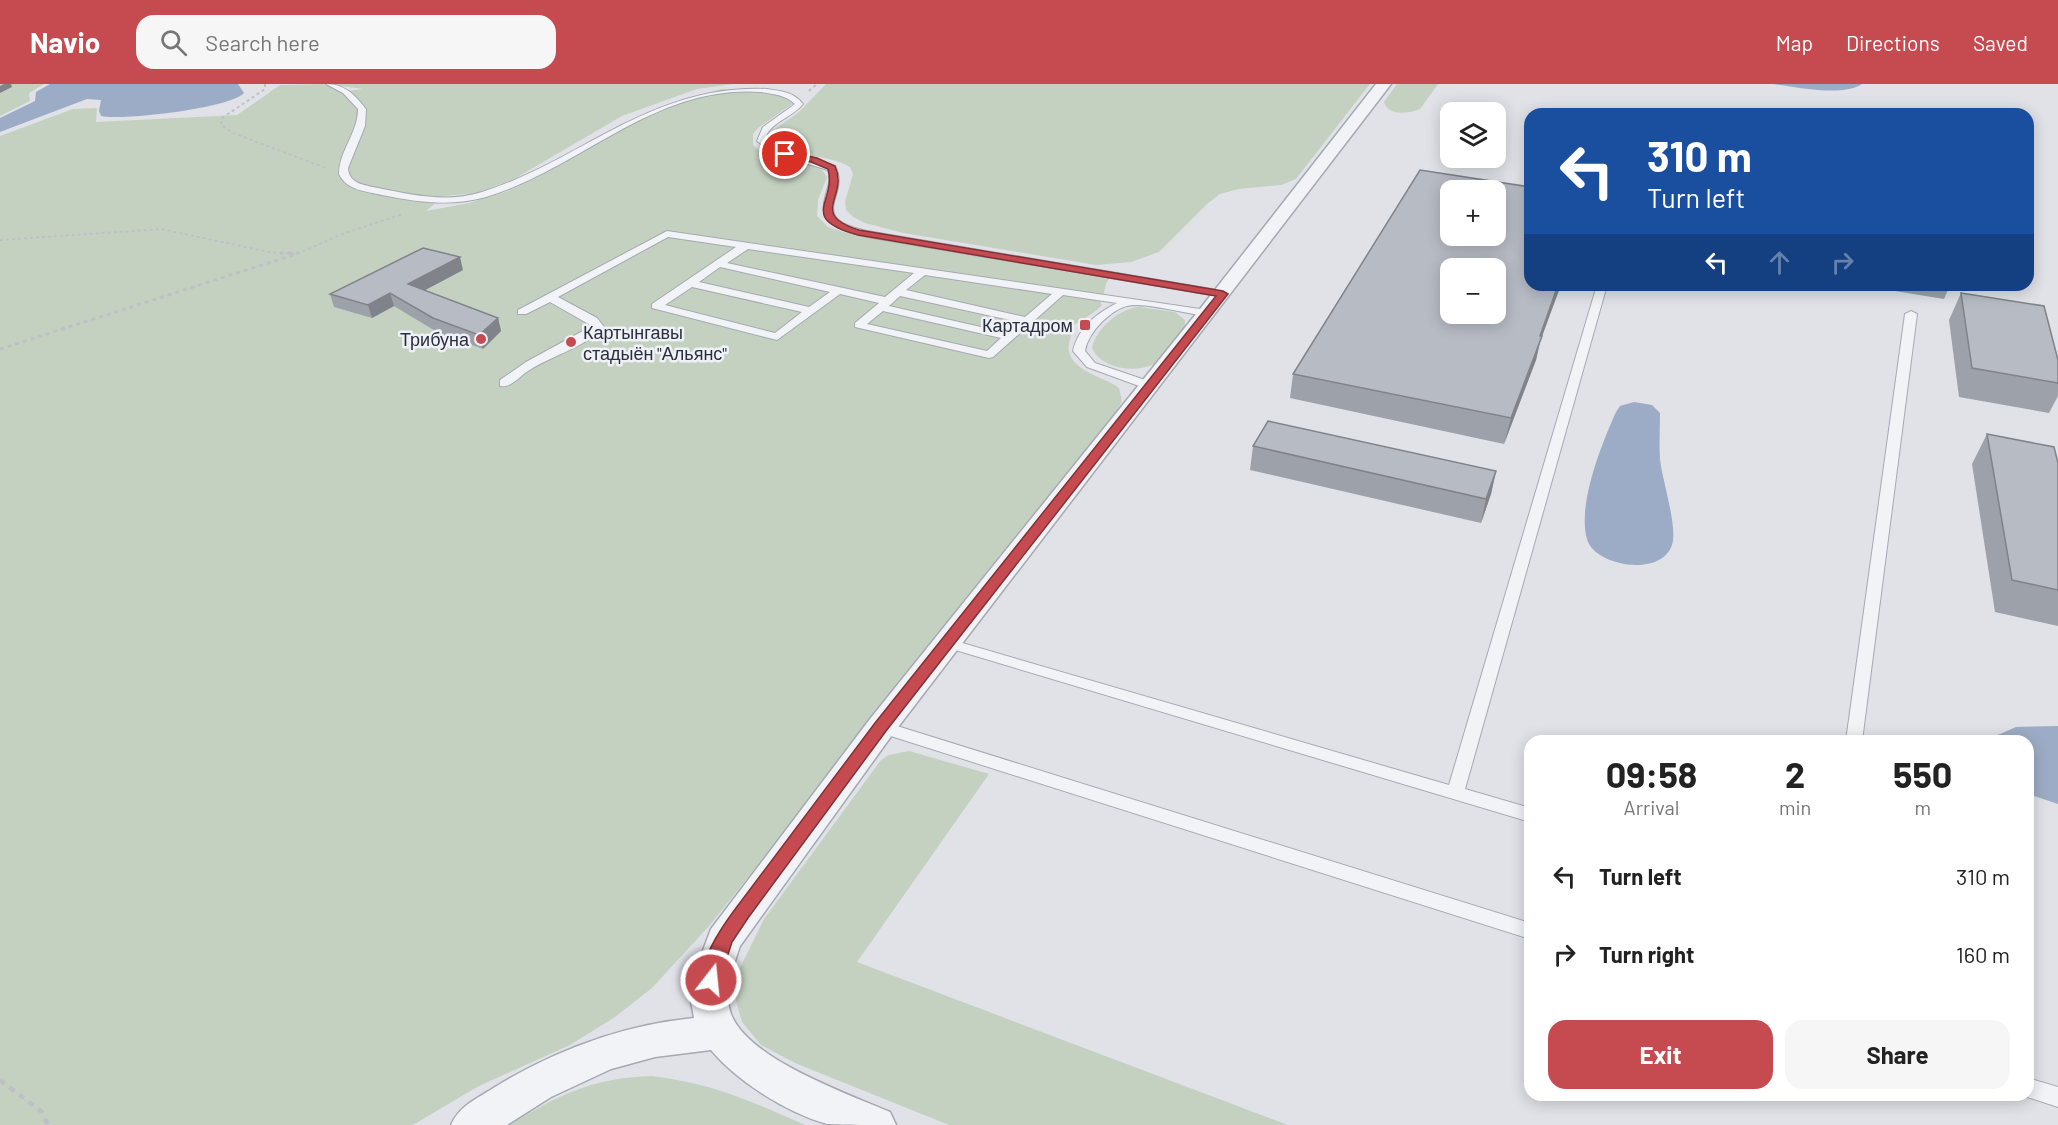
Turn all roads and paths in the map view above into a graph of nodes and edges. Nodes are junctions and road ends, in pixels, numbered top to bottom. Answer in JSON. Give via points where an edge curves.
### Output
{"nodes":[{"id":1,"x":265,"y":84,"type":"edge"},
{"id":2,"x":330,"y":84,"type":"edge"},
{"id":3,"x":1384,"y":84,"type":"edge"},
{"id":4,"x":344,"y":175,"type":"junction"},
{"id":5,"x":405,"y":213,"type":"dead end"},
{"id":6,"x":0,"y":240,"type":"edge"},
{"id":7,"x":745,"y":246,"type":"junction"},
{"id":8,"x":297,"y":254,"type":"junction"},
{"id":9,"x":718,"y":264,"type":"junction"},
{"id":10,"x":923,"y":272,"type":"junction"},
{"id":11,"x":690,"y":283,"type":"junction"},
{"id":12,"x":839,"y":290,"type":"junction"},
{"id":13,"x":1061,"y":291,"type":"junction"},
{"id":14,"x":1600,"y":291,"type":"edge"},
{"id":15,"x":899,"y":292,"type":"junction"},
{"id":16,"x":1223,"y":294,"type":"junction"},
{"id":17,"x":549,"y":297,"type":"junction"},
{"id":18,"x":1132,"y":301,"type":"junction"},
{"id":19,"x":884,"y":304,"type":"junction"},
{"id":20,"x":810,"y":311,"type":"junction"},
{"id":21,"x":522,"y":312,"type":"dead end"},
{"id":22,"x":1207,"y":314,"type":"junction"},
{"id":23,"x":1911,"y":314,"type":"dead end"},
{"id":24,"x":1028,"y":321,"type":"junction"},
{"id":25,"x":1010,"y":337,"type":"junction"},
{"id":26,"x":0,"y":349,"type":"edge"},
{"id":27,"x":504,"y":383,"type":"dead end"},
{"id":28,"x":1150,"y":386,"type":"junction"},
{"id":29,"x":947,"y":643,"type":"junction"},
{"id":30,"x":881,"y":727,"type":"junction"},
{"id":31,"x":1855,"y":735,"type":"edge"},
{"id":32,"x":1455,"y":794,"type":"junction"},
{"id":33,"x":1524,"y":813,"type":"edge"},
{"id":34,"x":1524,"y":929,"type":"edge"},
{"id":35,"x":719,"y":1032,"type":"junction"},
{"id":36,"x":0,"y":1080,"type":"edge"},
{"id":37,"x":2034,"y":1090,"type":"edge"},
{"id":38,"x":2058,"y":1097,"type":"edge"},
{"id":39,"x":48,"y":1125,"type":"edge"},
{"id":40,"x":472,"y":1125,"type":"edge"},
{"id":41,"x":875,"y":1125,"type":"edge"}],
"edges":[{"from":1,"to":4,"type":"path","via":[[257,95],[229,111],[222,118],[222,125],[233,133]]},
{"from":2,"to":4,"type":"lane","via":[[346,91],[362,109]]},
{"from":3,"to":16,"type":"street"},
{"from":4,"to":16,"type":"lane","via":[[360,187],[406,197],[465,200],[515,182],[644,112],[705,90],[752,88],[798,101],[797,108],[766,128],[761,141],[773,150],[832,168],[835,180],[827,210],[830,219],[841,227]]},
{"from":5,"to":8,"type":"path"},
{"from":6,"to":8,"type":"path","via":[[161,229],[269,252]]},
{"from":7,"to":9,"type":"lane"},
{"from":7,"to":10,"type":"lane"},
{"from":7,"to":17,"type":"lane","via":[[667,234]]},
{"from":8,"to":26,"type":"path"},
{"from":9,"to":11,"type":"lane"},
{"from":9,"to":12,"type":"lane"},
{"from":10,"to":13,"type":"lane"},
{"from":10,"to":15,"type":"lane"},
{"from":11,"to":20,"type":"lane"},
{"from":11,"to":20,"type":"lane","via":[[656,306],[777,337]]},
{"from":12,"to":19,"type":"lane"},
{"from":12,"to":20,"type":"lane"},
{"from":13,"to":18,"type":"lane"},
{"from":13,"to":24,"type":"lane"},
{"from":14,"to":32,"type":"lane"},
{"from":15,"to":19,"type":"lane"},
{"from":15,"to":24,"type":"lane"},
{"from":16,"to":22,"type":"street"},
{"from":17,"to":21,"type":"lane"},
{"from":17,"to":27,"type":"lane","via":[[597,322],[598,327],[530,364]]},
{"from":18,"to":22,"type":"lane"},
{"from":18,"to":28,"type":"lane","via":[[1100,318],[1083,337],[1079,351],[1091,365]]},
{"from":19,"to":25,"type":"lane"},
{"from":19,"to":25,"type":"lane","via":[[859,325],[989,355]]},
{"from":22,"to":28,"type":"street"},
{"from":23,"to":31,"type":"lane"},
{"from":24,"to":25,"type":"lane"},
{"from":28,"to":29,"type":"street"},
{"from":29,"to":30,"type":"street"},
{"from":29,"to":32,"type":"lane"},
{"from":30,"to":34,"type":"lane"},
{"from":30,"to":35,"type":"street","via":[[724,940],[713,967],[710,992],[711,1013]]},
{"from":32,"to":33,"type":"lane"},
{"from":35,"to":40,"type":"street","via":[[655,1040],[609,1051],[517,1094]]},
{"from":35,"to":41,"type":"street","via":[[734,1051],[759,1069]]},
{"from":36,"to":39,"type":"path","via":[[42,1112]]},
{"from":37,"to":38,"type":"lane"}]}
